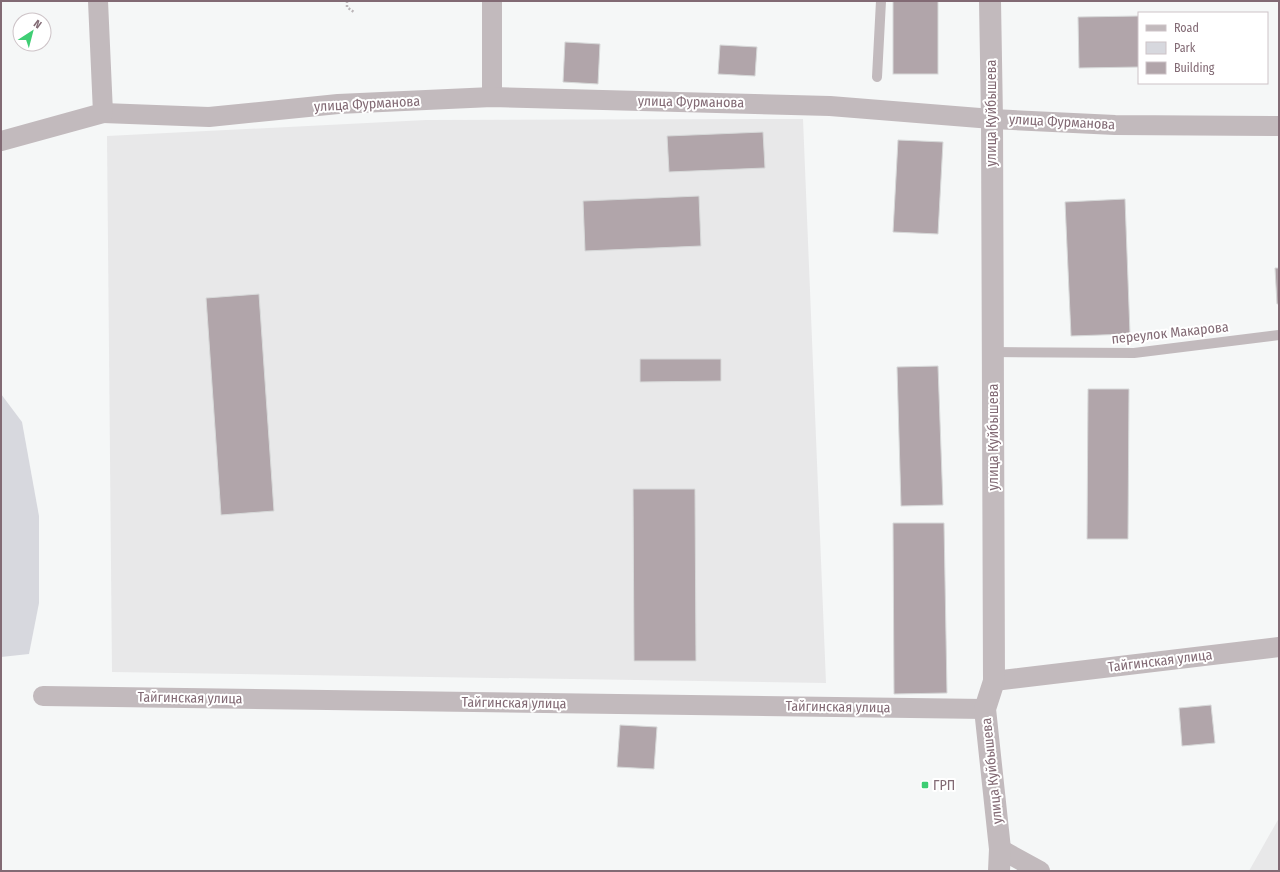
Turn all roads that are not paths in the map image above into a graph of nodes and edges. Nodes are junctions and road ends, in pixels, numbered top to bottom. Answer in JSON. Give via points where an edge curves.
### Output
{"nodes":[{"id":1,"x":98,"y":1,"type":"edge"},
{"id":2,"x":492,"y":1,"type":"edge"},
{"id":3,"x":881,"y":1,"type":"edge"},
{"id":4,"x":990,"y":1,"type":"edge"},
{"id":5,"x":877,"y":77,"type":"dead end"},
{"id":6,"x":492,"y":97,"type":"junction"},
{"id":7,"x":103,"y":113,"type":"junction"},
{"id":8,"x":992,"y":119,"type":"junction"},
{"id":9,"x":1279,"y":126,"type":"edge"},
{"id":10,"x":1,"y":140,"type":"edge"},
{"id":11,"x":1279,"y":335,"type":"edge"},
{"id":12,"x":992,"y":352,"type":"junction"},
{"id":13,"x":1279,"y":647,"type":"edge"},
{"id":14,"x":994,"y":681,"type":"junction"},
{"id":15,"x":43,"y":696,"type":"dead end"},
{"id":16,"x":985,"y":709,"type":"junction"},
{"id":17,"x":1000,"y":849,"type":"junction"},
{"id":18,"x":999,"y":871,"type":"edge"},
{"id":19,"x":1040,"y":871,"type":"edge"}],
"edges":[{"from":1,"to":7,"type":"street"},
{"from":2,"to":6,"type":"street"},
{"from":3,"to":5,"type":"lane"},
{"from":4,"to":8,"type":"street","name":"улица Куйбышева"},
{"from":6,"to":7,"type":"street","name":"улица Фурманова","via":[[338,104],[208,117]]},
{"from":6,"to":8,"type":"street","name":"улица Фурманова","via":[[830,106]]},
{"from":7,"to":10,"type":"street","name":"улица Фурманова"},
{"from":8,"to":9,"type":"street","name":"улица Фурманова","via":[[1115,125]]},
{"from":8,"to":12,"type":"street","name":"улица Куйбышева"},
{"from":11,"to":12,"type":"lane","name":"переулок Макарова","via":[[1134,353]]},
{"from":12,"to":14,"type":"street","name":"улица Куйбышева"},
{"from":13,"to":14,"type":"street","name":"Тайгинская улица"},
{"from":14,"to":16,"type":"street","name":"улица Куйбышева"},
{"from":15,"to":16,"type":"street","name":"Тайгинская улица"},
{"from":16,"to":17,"type":"street","name":"улица Куйбышева"},
{"from":17,"to":18,"type":"street","name":"улица Куйбышева"},
{"from":17,"to":19,"type":"street"}]}
